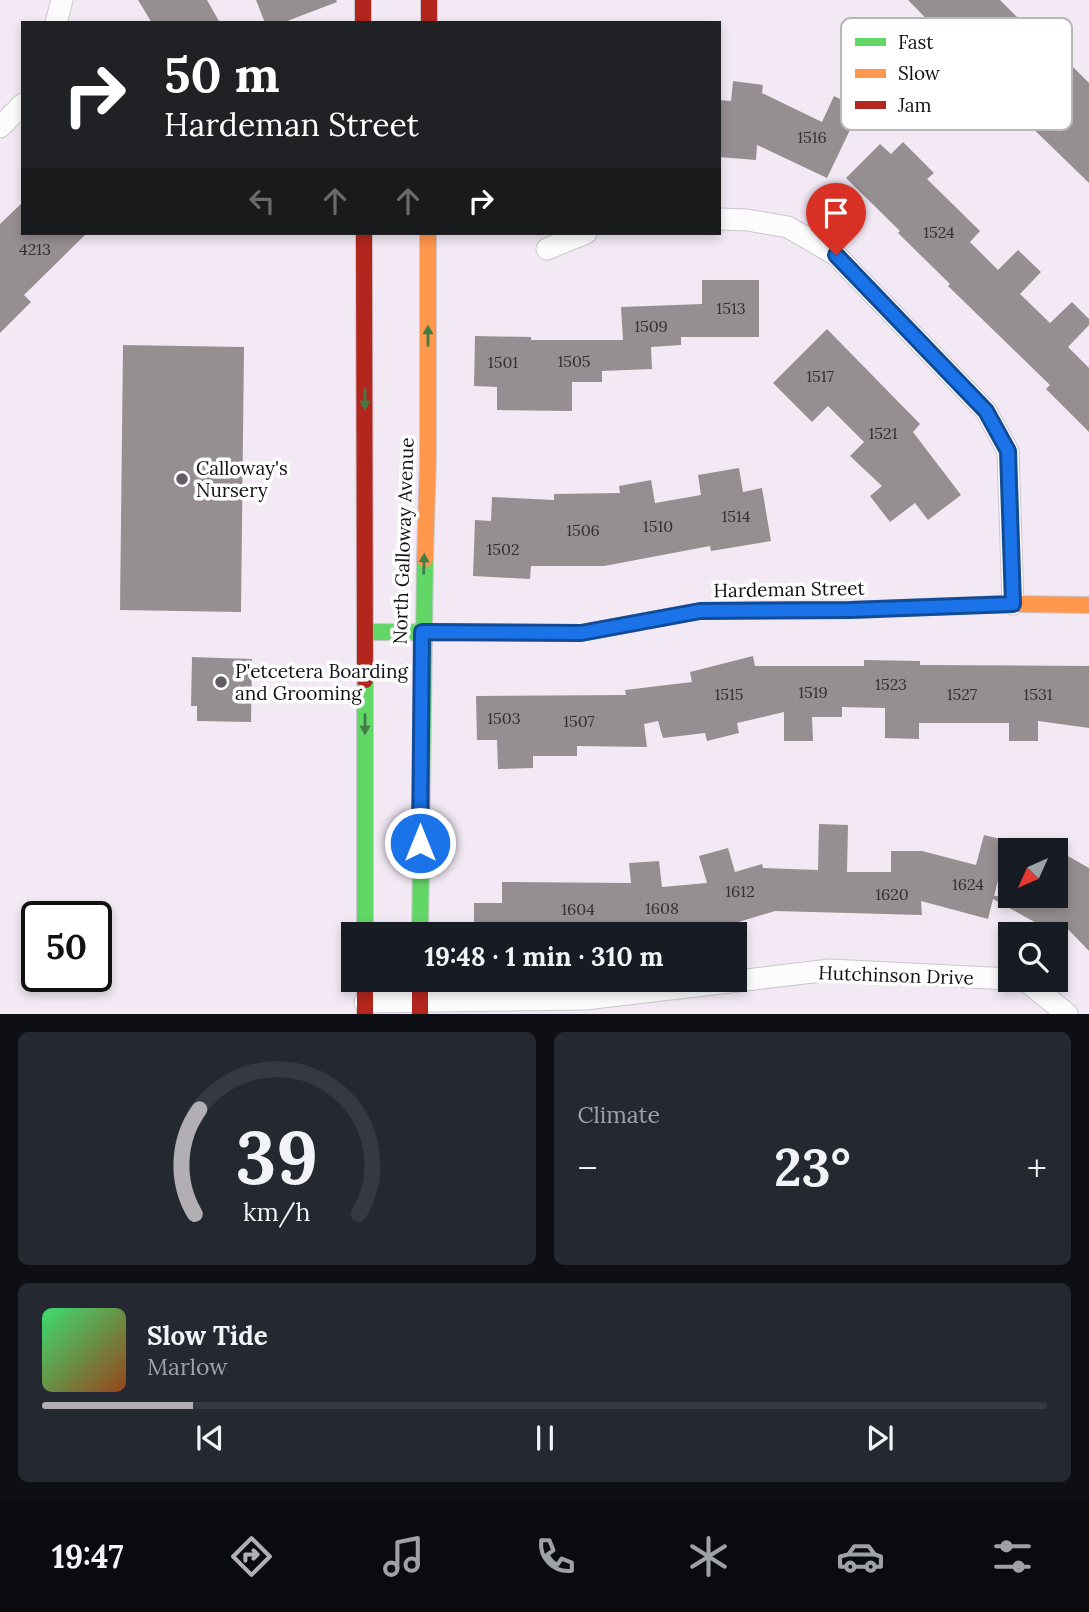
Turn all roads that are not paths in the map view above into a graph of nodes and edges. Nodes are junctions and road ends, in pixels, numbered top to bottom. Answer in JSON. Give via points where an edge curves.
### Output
{"nodes":[{"id":1,"x":62,"y":0,"type":"edge"},
{"id":2,"x":363,"y":0,"type":"edge"},
{"id":3,"x":429,"y":0,"type":"edge"},
{"id":4,"x":57,"y":21,"type":"edge"},
{"id":5,"x":363,"y":21,"type":"edge"},
{"id":6,"x":429,"y":21,"type":"edge"},
{"id":7,"x":21,"y":106,"type":"edge"},
{"id":8,"x":0,"y":127,"type":"edge"},
{"id":9,"x":721,"y":219,"type":"edge"},
{"id":10,"x":364,"y":235,"type":"edge"},
{"id":11,"x":428,"y":235,"type":"edge"},
{"id":12,"x":581,"y":235,"type":"edge"},
{"id":13,"x":547,"y":249,"type":"dead end"},
{"id":14,"x":1013,"y":604,"type":"junction"},
{"id":15,"x":1089,"y":605,"type":"edge"},
{"id":16,"x":366,"y":632,"type":"junction"},
{"id":17,"x":422,"y":632,"type":"junction"},
{"id":18,"x":365,"y":922,"type":"edge"},
{"id":19,"x":420,"y":922,"type":"edge"},
{"id":20,"x":998,"y":978,"type":"edge"},
{"id":21,"x":1040,"y":992,"type":"edge"},
{"id":22,"x":365,"y":1008,"type":"edge"},
{"id":23,"x":420,"y":1008,"type":"edge"},
{"id":24,"x":1065,"y":1012,"type":"edge"}],
"edges":[{"from":1,"to":4,"type":"street"},
{"from":2,"to":5,"type":"main road"},
{"from":3,"to":6,"type":"main road"},
{"from":7,"to":8,"type":"street"},
{"from":9,"to":14,"type":"street","via":[[788,227],[836,255],[986,411],[1008,451]]},
{"from":10,"to":16,"type":"main road","name":"North Galloway Avenue","one_way":true},
{"from":17,"to":11,"type":"main road","name":"North Galloway Avenue","one_way":true},
{"from":12,"to":13,"type":"street"},
{"from":14,"to":15,"type":"main road","name":"Hardeman Street"},
{"from":14,"to":17,"type":"main road","name":"Hardeman Street","via":[[700,611],[581,633]]},
{"from":16,"to":17,"type":"main road","name":"Hardeman Street"},
{"from":16,"to":18,"type":"main road","name":"North Galloway Avenue","one_way":true},
{"from":17,"to":19,"type":"main road","name":"North Galloway Avenue"},
{"from":20,"to":23,"type":"street","name":"Hutchinson Drive","via":[[830,970],[585,999]]},
{"from":21,"to":24,"type":"street"},
{"from":22,"to":23,"type":"street","name":"Hutchinson Drive"}]}
